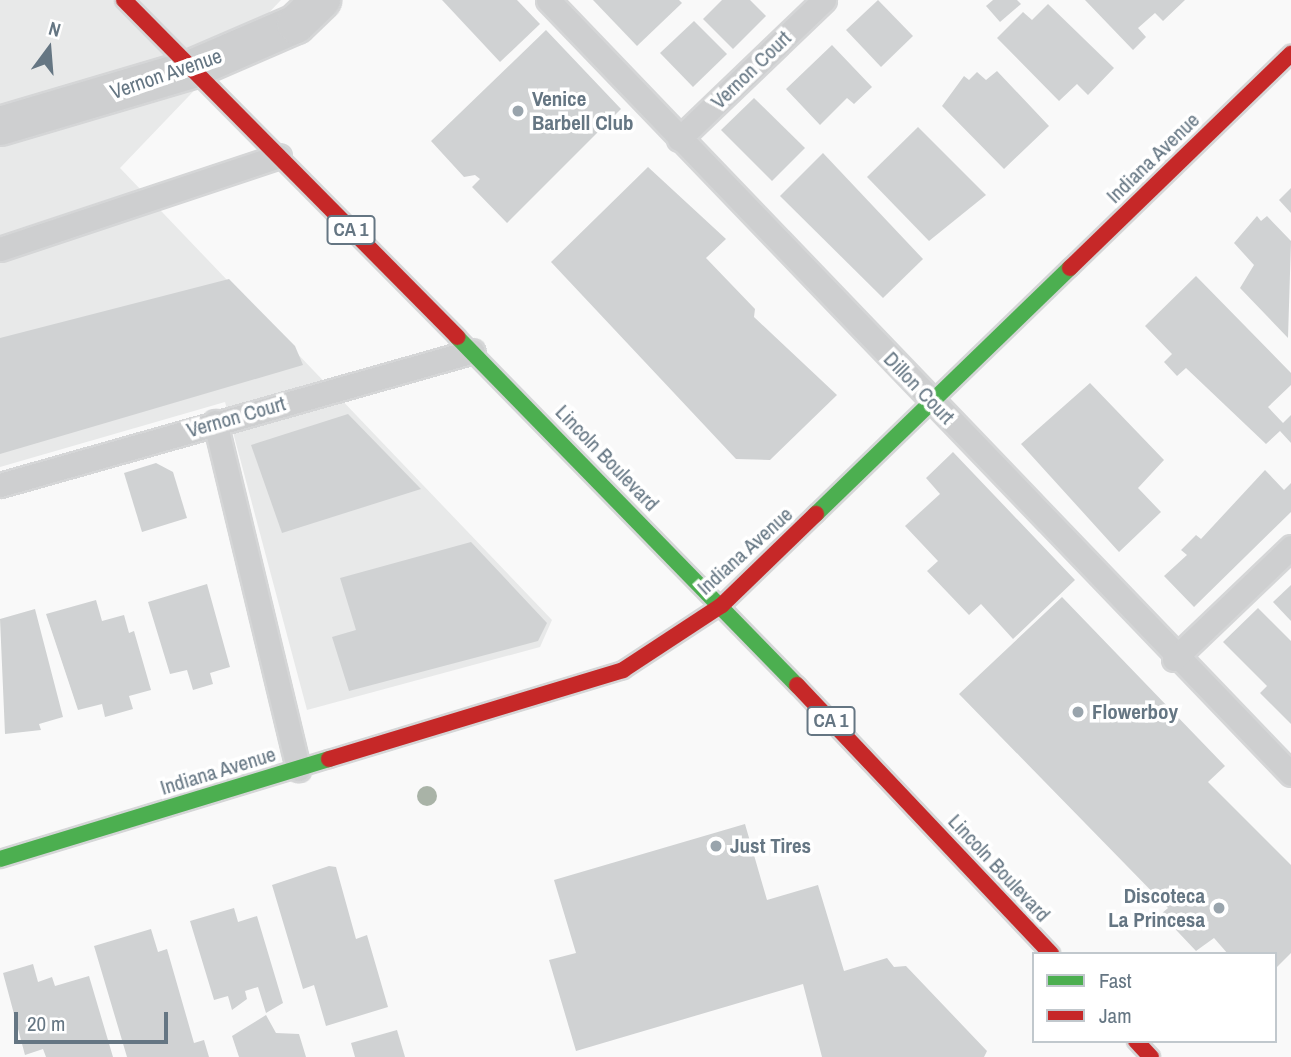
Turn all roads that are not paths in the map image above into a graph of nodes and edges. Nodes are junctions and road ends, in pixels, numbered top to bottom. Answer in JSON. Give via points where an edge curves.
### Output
{"nodes":[{"id":1,"x":124,"y":0,"type":"edge"},
{"id":2,"x":321,"y":0,"type":"edge"},
{"id":3,"x":548,"y":0,"type":"edge"},
{"id":4,"x":824,"y":0,"type":"edge"},
{"id":5,"x":1291,"y":54,"type":"edge"},
{"id":6,"x":192,"y":69,"type":"junction"},
{"id":7,"x":0,"y":125,"type":"edge"},
{"id":8,"x":678,"y":139,"type":"junction"},
{"id":9,"x":279,"y":156,"type":"junction"},
{"id":10,"x":0,"y":249,"type":"edge"},
{"id":11,"x":472,"y":351,"type":"junction"},
{"id":12,"x":932,"y":401,"type":"junction"},
{"id":13,"x":215,"y":422,"type":"junction"},
{"id":14,"x":0,"y":485,"type":"edge"},
{"id":15,"x":1291,"y":547,"type":"edge"},
{"id":16,"x":722,"y":604,"type":"junction"},
{"id":17,"x":1174,"y":659,"type":"junction"},
{"id":18,"x":298,"y":769,"type":"junction"},
{"id":19,"x":1291,"y":774,"type":"edge"},
{"id":20,"x":0,"y":859,"type":"edge"},
{"id":21,"x":1049,"y":952,"type":"edge"},
{"id":22,"x":1138,"y":1043,"type":"edge"},
{"id":23,"x":1151,"y":1057,"type":"edge"}],
"edges":[{"from":1,"to":6,"type":"main road","name":"Lincoln Boulevard","number":"CA 1"},
{"from":2,"to":6,"type":"street","name":"Vernon Avenue","via":[[296,24]]},
{"from":3,"to":8,"type":"lane","name":"Dillon Court"},
{"from":4,"to":8,"type":"lane","name":"Vernon Court"},
{"from":5,"to":12,"type":"main road","name":"Indiana Avenue"},
{"from":6,"to":7,"type":"street","name":"Vernon Avenue"},
{"from":6,"to":9,"type":"main road","name":"Lincoln Boulevard","number":"CA 1"},
{"from":8,"to":12,"type":"lane","name":"Dillon Court"},
{"from":9,"to":10,"type":"lane"},
{"from":9,"to":11,"type":"main road","name":"Lincoln Boulevard","number":"CA 1"},
{"from":11,"to":13,"type":"lane","name":"Vernon Court"},
{"from":11,"to":16,"type":"main road","name":"Lincoln Boulevard","number":"CA 1"},
{"from":12,"to":16,"type":"main road","name":"Indiana Avenue"},
{"from":12,"to":17,"type":"lane","name":"Dillon Court"},
{"from":13,"to":14,"type":"lane","name":"Vernon Court"},
{"from":13,"to":18,"type":"lane"},
{"from":15,"to":17,"type":"lane"},
{"from":16,"to":18,"type":"main road","name":"Indiana Avenue","via":[[623,670]]},
{"from":16,"to":21,"type":"main road","name":"Lincoln Boulevard","number":"CA 1"},
{"from":17,"to":19,"type":"lane","name":"Dillon Court"},
{"from":18,"to":20,"type":"main road","name":"Indiana Avenue"},
{"from":22,"to":23,"type":"main road"}]}
